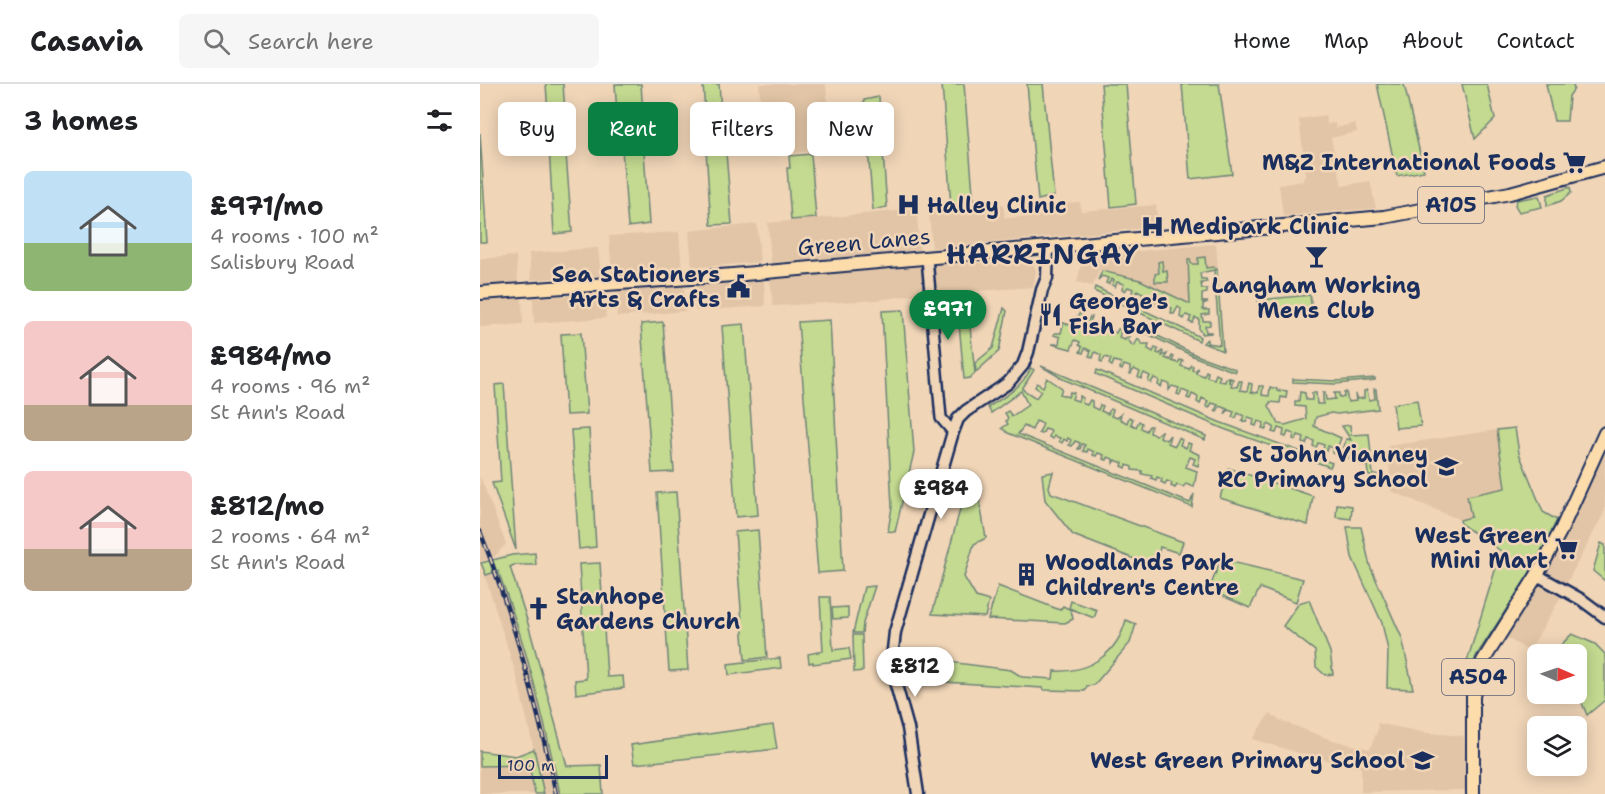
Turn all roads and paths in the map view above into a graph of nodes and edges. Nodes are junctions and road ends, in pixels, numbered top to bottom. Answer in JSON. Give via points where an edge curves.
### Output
{"nodes":[{"id":1,"x":1605,"y":167,"type":"edge"},
{"id":2,"x":1048,"y":248,"type":"junction"},
{"id":3,"x":927,"y":258,"type":"junction"},
{"id":4,"x":480,"y":293,"type":"edge"},
{"id":5,"x":952,"y":432,"type":"junction"},
{"id":6,"x":1605,"y":433,"type":"edge"},
{"id":7,"x":1537,"y":575,"type":"junction"},
{"id":8,"x":1605,"y":617,"type":"edge"},
{"id":9,"x":918,"y":794,"type":"edge"},
{"id":10,"x":1473,"y":794,"type":"edge"}],
"edges":[{"from":1,"to":2,"type":"main road","name":"Green Lanes","number":"A105","via":[[1510,193],[1384,217]]},
{"from":2,"to":3,"type":"main road","name":"Green Lanes","number":"A105"},
{"from":2,"to":5,"type":"main road","via":[[1047,278],[1023,365],[1008,383],[966,411]]},
{"from":3,"to":4,"type":"main road","name":"Green Lanes","number":"A105"},
{"from":3,"to":5,"type":"street","via":[[941,418]]},
{"from":5,"to":9,"type":"main road","via":[[892,651],[893,675],[908,728]]},
{"from":6,"to":7,"type":"main road","number":"A504"},
{"from":7,"to":8,"type":"main road"},
{"from":7,"to":10,"type":"main road","number":"A504","via":[[1478,675],[1473,696]]}]}
